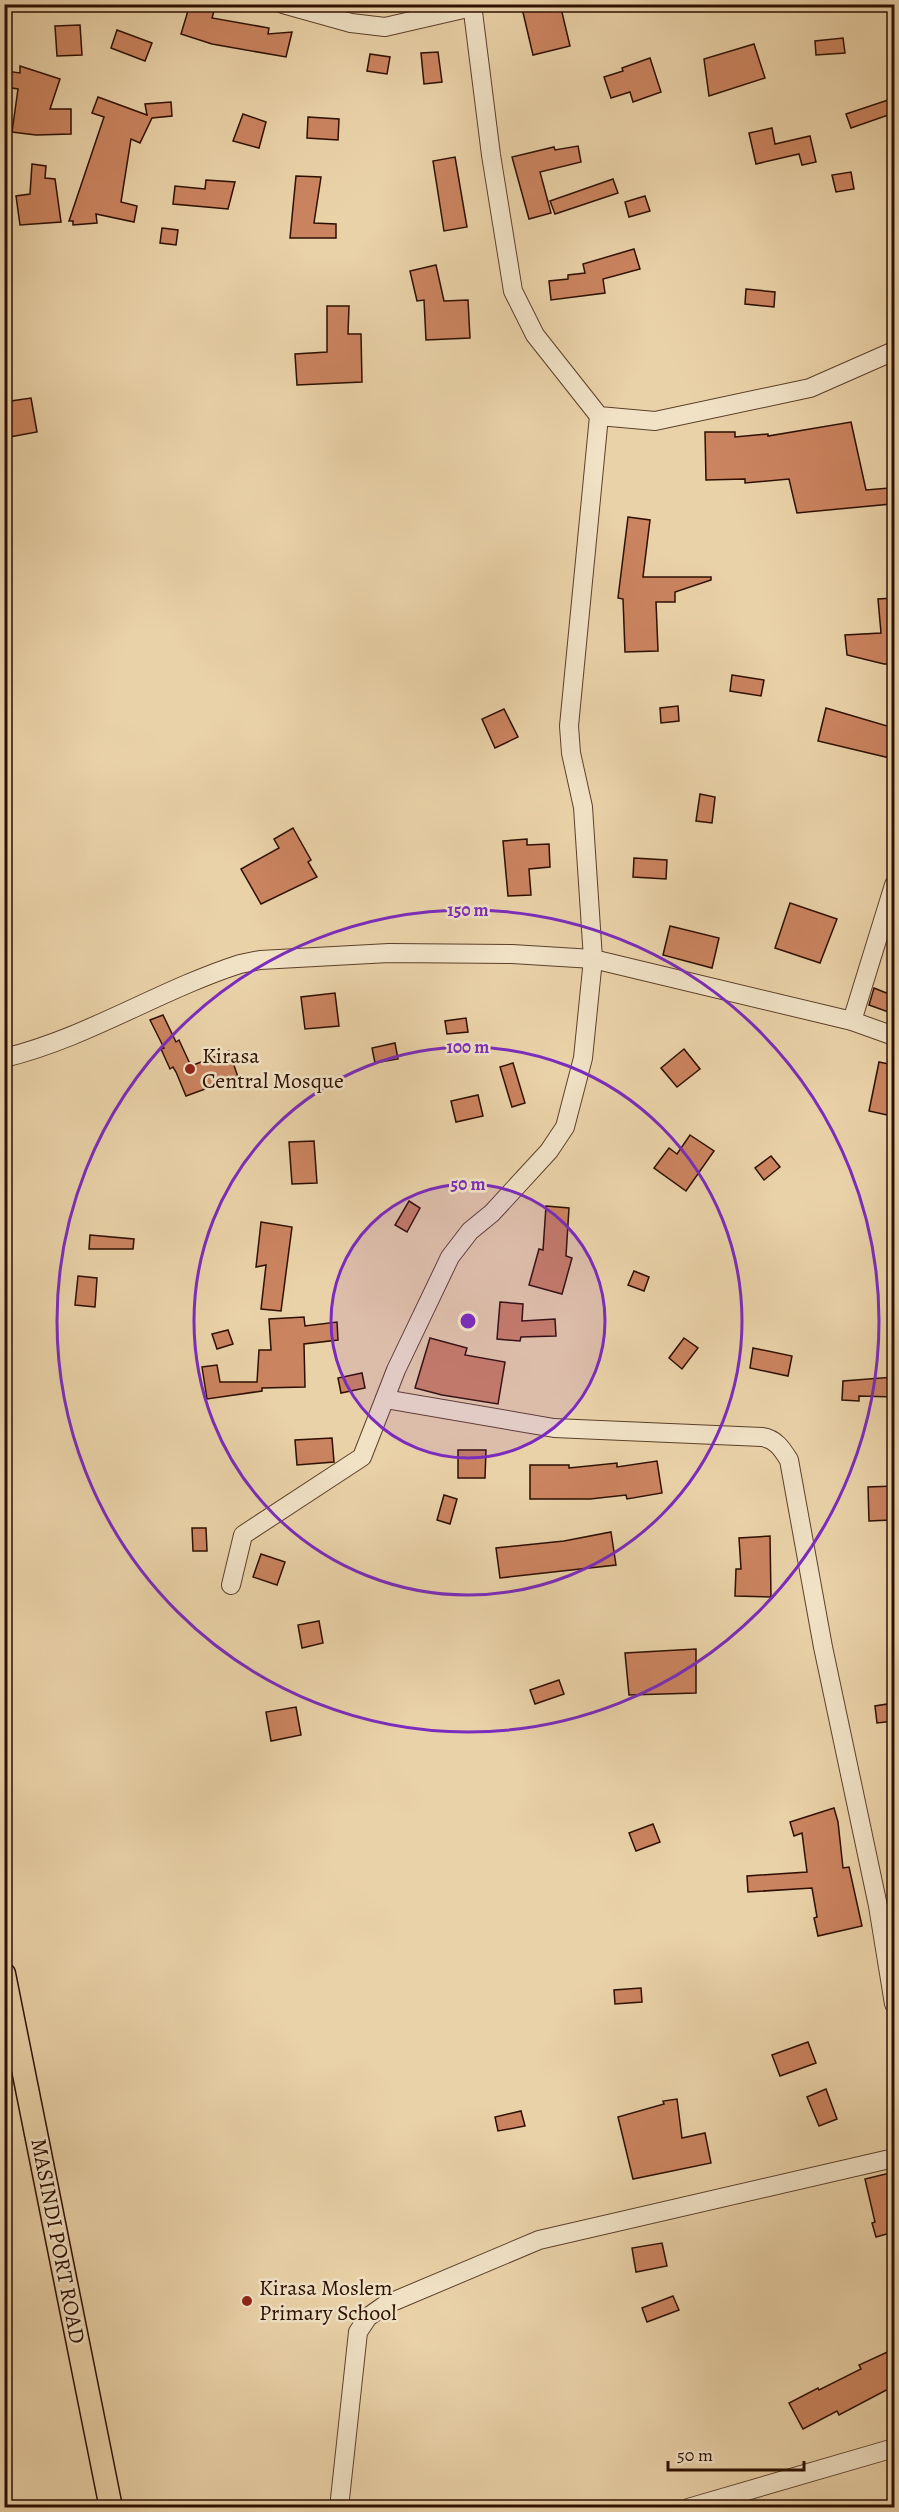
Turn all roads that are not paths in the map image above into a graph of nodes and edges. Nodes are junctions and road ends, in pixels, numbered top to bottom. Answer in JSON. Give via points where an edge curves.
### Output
{"nodes":[{"id":1,"x":283,"y":4,"type":"edge"},
{"id":2,"x":472,"y":6,"type":"edge"},
{"id":3,"x":894,"y":351,"type":"edge"},
{"id":4,"x":599,"y":416,"type":"junction"},
{"id":5,"x":894,"y":885,"type":"edge"},
{"id":6,"x":593,"y":959,"type":"junction"},
{"id":7,"x":852,"y":1021,"type":"junction"},
{"id":8,"x":894,"y":1036,"type":"edge"},
{"id":9,"x":4,"y":1058,"type":"edge"},
{"id":10,"x":385,"y":1399,"type":"junction"},
{"id":11,"x":231,"y":1585,"type":"dead end"},
{"id":12,"x":4,"y":1974,"type":"edge"},
{"id":13,"x":894,"y":2004,"type":"edge"},
{"id":14,"x":894,"y":2158,"type":"edge"},
{"id":15,"x":894,"y":2448,"type":"edge"},
{"id":16,"x":111,"y":2508,"type":"edge"},
{"id":17,"x":339,"y":2508,"type":"edge"},
{"id":18,"x":688,"y":2508,"type":"edge"}],
"edges":[{"from":1,"to":2,"type":"street","via":[[351,23],[384,27]]},
{"from":2,"to":4,"type":"street","via":[[513,291],[535,335]]},
{"from":3,"to":4,"type":"street","via":[[810,388],[655,421]]},
{"from":4,"to":6,"type":"street","via":[[570,726],[571,753],[583,807]]},
{"from":5,"to":7,"type":"street"},
{"from":6,"to":7,"type":"street"},
{"from":6,"to":9,"type":"street","via":[[389,953],[260,960],[222,970],[84,1030]]},
{"from":6,"to":10,"type":"street","via":[[584,1058],[565,1127],[549,1151],[492,1213],[470,1231],[450,1257]]},
{"from":7,"to":8,"type":"street"},
{"from":10,"to":11,"type":"street","via":[[362,1457],[243,1535]]},
{"from":10,"to":13,"type":"street","via":[[554,1428],[772,1438],[782,1448],[789,1461]]},
{"from":12,"to":16,"type":"main road","name":"MASINDI PORT ROAD"},
{"from":14,"to":17,"type":"street","via":[[539,2240],[385,2305],[368,2317],[358,2332]]},
{"from":15,"to":18,"type":"street"}]}
